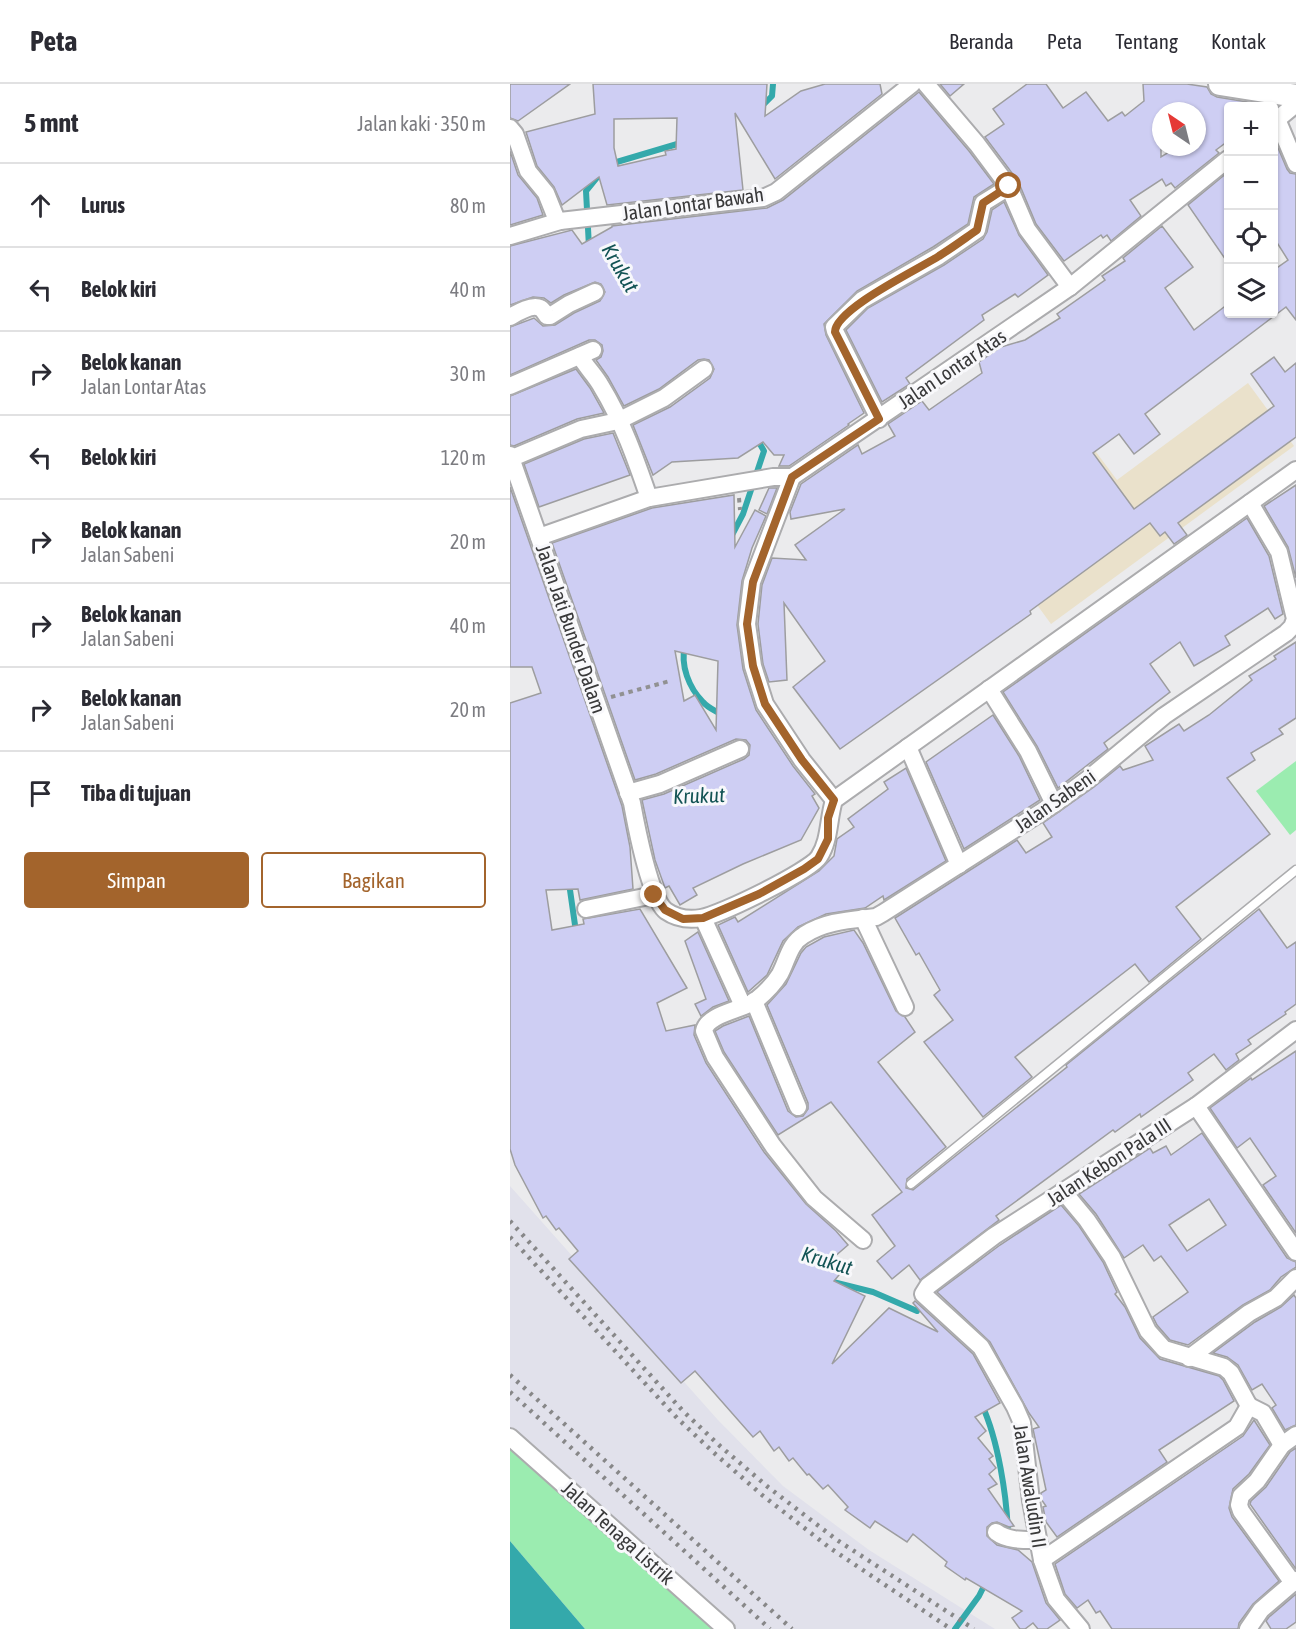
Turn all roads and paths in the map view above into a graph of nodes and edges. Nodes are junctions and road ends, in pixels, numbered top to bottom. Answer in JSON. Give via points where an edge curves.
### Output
{"nodes":[{"id":1,"x":912,"y":84,"type":"edge"},
{"id":2,"x":926,"y":84,"type":"edge"},
{"id":3,"x":1220,"y":84,"type":"edge"},
{"id":4,"x":1296,"y":96,"type":"edge"},
{"id":5,"x":1296,"y":104,"type":"edge"},
{"id":6,"x":1278,"y":119,"type":"edge"},
{"id":7,"x":1278,"y":127,"type":"edge"},
{"id":8,"x":510,"y":128,"type":"edge"},
{"id":9,"x":1224,"y":162,"type":"edge"},
{"id":10,"x":1296,"y":164,"type":"edge"},
{"id":11,"x":1009,"y":186,"type":"junction"},
{"id":12,"x":568,"y":220,"type":"junction"},
{"id":13,"x":510,"y":236,"type":"edge"},
{"id":14,"x":1070,"y":287,"type":"junction"},
{"id":15,"x":595,"y":292,"type":"dead end"},
{"id":16,"x":510,"y":316,"type":"edge"},
{"id":17,"x":704,"y":369,"type":"dead end"},
{"id":18,"x":510,"y":386,"type":"edge"},
{"id":19,"x":879,"y":419,"type":"junction"},
{"id":20,"x":618,"y":421,"type":"junction"},
{"id":21,"x":510,"y":457,"type":"edge"},
{"id":22,"x":1296,"y":470,"type":"edge"},
{"id":23,"x":792,"y":477,"type":"junction"},
{"id":24,"x":649,"y":498,"type":"junction"},
{"id":25,"x":1250,"y":503,"type":"junction"},
{"id":26,"x":539,"y":537,"type":"junction"},
{"id":27,"x":670,"y":681,"type":"dead end"},
{"id":28,"x":989,"y":689,"type":"junction"},
{"id":29,"x":596,"y":701,"type":"junction"},
{"id":30,"x":908,"y":747,"type":"junction"},
{"id":31,"x":740,"y":749,"type":"dead end"},
{"id":32,"x":630,"y":798,"type":"junction"},
{"id":33,"x":834,"y":800,"type":"junction"},
{"id":34,"x":1054,"y":804,"type":"junction"},
{"id":35,"x":959,"y":865,"type":"junction"},
{"id":36,"x":1296,"y":870,"type":"edge"},
{"id":37,"x":654,"y":895,"type":"junction"},
{"id":38,"x":586,"y":909,"type":"dead end"},
{"id":39,"x":703,"y":918,"type":"junction"},
{"id":40,"x":863,"y":918,"type":"junction"},
{"id":41,"x":749,"y":1004,"type":"junction"},
{"id":42,"x":905,"y":1007,"type":"dead end"},
{"id":43,"x":1296,"y":1030,"type":"edge"},
{"id":44,"x":1196,"y":1106,"type":"junction"},
{"id":45,"x":798,"y":1107,"type":"dead end"},
{"id":46,"x":911,"y":1184,"type":"dead end"},
{"id":47,"x":1064,"y":1191,"type":"junction"},
{"id":48,"x":863,"y":1240,"type":"dead end"},
{"id":49,"x":1296,"y":1252,"type":"edge"},
{"id":50,"x":1296,"y":1278,"type":"edge"},
{"id":51,"x":923,"y":1294,"type":"joint"},
{"id":52,"x":1190,"y":1358,"type":"junction"},
{"id":53,"x":1249,"y":1406,"type":"junction"},
{"id":54,"x":510,"y":1437,"type":"edge"},
{"id":55,"x":1289,"y":1440,"type":"edge"},
{"id":56,"x":999,"y":1535,"type":"dead end"},
{"id":57,"x":1030,"y":1540,"type":"junction"},
{"id":58,"x":1042,"y":1560,"type":"junction"},
{"id":59,"x":1294,"y":1582,"type":"edge"},
{"id":60,"x":726,"y":1629,"type":"edge"},
{"id":61,"x":1081,"y":1629,"type":"edge"},
{"id":62,"x":1248,"y":1629,"type":"edge"}],
"edges":[{"from":1,"to":12,"type":"street","name":"Jalan Lontar Bawah","via":[[776,192],[763,198]]},
{"from":2,"to":11,"type":"street"},
{"from":3,"to":4,"type":"street"},
{"from":5,"to":6,"type":"street"},
{"from":7,"to":10,"type":"street"},
{"from":8,"to":12,"type":"street","via":[[528,171],[546,193],[556,218]]},
{"from":9,"to":14,"type":"street","name":"Jalan Lontar Atas"},
{"from":11,"to":14,"type":"street","via":[[1027,229]]},
{"from":11,"to":19,"type":"street","via":[[983,203],[977,230],[862,300],[834,327]]},
{"from":12,"to":13,"type":"street","name":"Jalan Lontar Bawah"},
{"from":14,"to":19,"type":"street","name":"Jalan Lontar Atas"},
{"from":15,"to":16,"type":"street","via":[[550,316],[538,308]]},
{"from":17,"to":20,"type":"street","via":[[664,398]]},
{"from":18,"to":20,"type":"street","via":[[586,353],[587,369],[601,385]]},
{"from":19,"to":23,"type":"street","name":"Jalan Lontar Atas"},
{"from":20,"to":21,"type":"street","via":[[581,429]]},
{"from":20,"to":24,"type":"street"},
{"from":21,"to":26,"type":"street","name":"Jalan Jati Bunder Dalam"},
{"from":22,"to":25,"type":"street"},
{"from":23,"to":24,"type":"street"},
{"from":23,"to":33,"type":"street","via":[[753,582],[747,624],[753,666],[765,704]]},
{"from":24,"to":26,"type":"street"},
{"from":25,"to":28,"type":"street"},
{"from":25,"to":34,"type":"street","name":"Jalan Sabeni","via":[[1279,552],[1295,619],[1292,627],[1164,716]]},
{"from":26,"to":29,"type":"street","name":"Jalan Jati Bunder Dalam"},
{"from":27,"to":29,"type":"path"},
{"from":28,"to":30,"type":"street"},
{"from":28,"to":34,"type":"street","via":[[1028,751]]},
{"from":29,"to":32,"type":"street","name":"Jalan Jati Bunder Dalam"},
{"from":30,"to":33,"type":"street"},
{"from":30,"to":35,"type":"street"},
{"from":31,"to":32,"type":"street"},
{"from":32,"to":37,"type":"street","name":"Jalan Jati Bunder Dalam"},
{"from":33,"to":39,"type":"street","via":[[828,818],[828,839],[818,859],[759,894]]},
{"from":34,"to":35,"type":"street","name":"Jalan Sabeni"},
{"from":35,"to":40,"type":"street","name":"Jalan Sabeni","via":[[883,913]]},
{"from":36,"to":46,"type":"lane"},
{"from":37,"to":38,"type":"street"},
{"from":37,"to":39,"type":"street","via":[[665,910],[683,919]]},
{"from":39,"to":41,"type":"street"},
{"from":40,"to":41,"type":"street","name":"Jalan Sabeni","via":[[820,925],[803,935],[794,942],[775,980]]},
{"from":40,"to":42,"type":"street"},
{"from":41,"to":45,"type":"street"},
{"from":41,"to":48,"type":"street","name":"Jalan Sabeni","via":[[712,1019],[705,1026],[715,1057],[773,1146],[814,1198]]},
{"from":43,"to":44,"type":"street","name":"Jalan Kebon Pala III"},
{"from":44,"to":47,"type":"street","name":"Jalan Kebon Pala III"},
{"from":44,"to":49,"type":"street"},
{"from":47,"to":51,"type":"street","name":"Jalan Kebon Pala III","via":[[994,1236],[928,1286]]},
{"from":47,"to":52,"type":"street","via":[[1112,1257],[1148,1331],[1164,1349]]},
{"from":50,"to":52,"type":"street","via":[[1276,1298]]},
{"from":51,"to":57,"type":"street","name":"Jalan Awaludin II","via":[[981,1347],[1022,1423],[1031,1501]]},
{"from":52,"to":53,"type":"street","via":[[1224,1367]]},
{"from":53,"to":55,"type":"street","via":[[1263,1413]]},
{"from":53,"to":58,"type":"street","via":[[1237,1428]]},
{"from":54,"to":60,"type":"street","name":"Jalan Tenaga Listrik"},
{"from":55,"to":59,"type":"street","via":[[1241,1496],[1239,1505]]},
{"from":56,"to":57,"type":"street"},
{"from":57,"to":58,"type":"street","name":"Jalan Awaludin II"},
{"from":58,"to":61,"type":"street","name":"Jalan Awaludin II","via":[[1056,1599]]},
{"from":59,"to":62,"type":"street","via":[[1261,1610]]}]}
